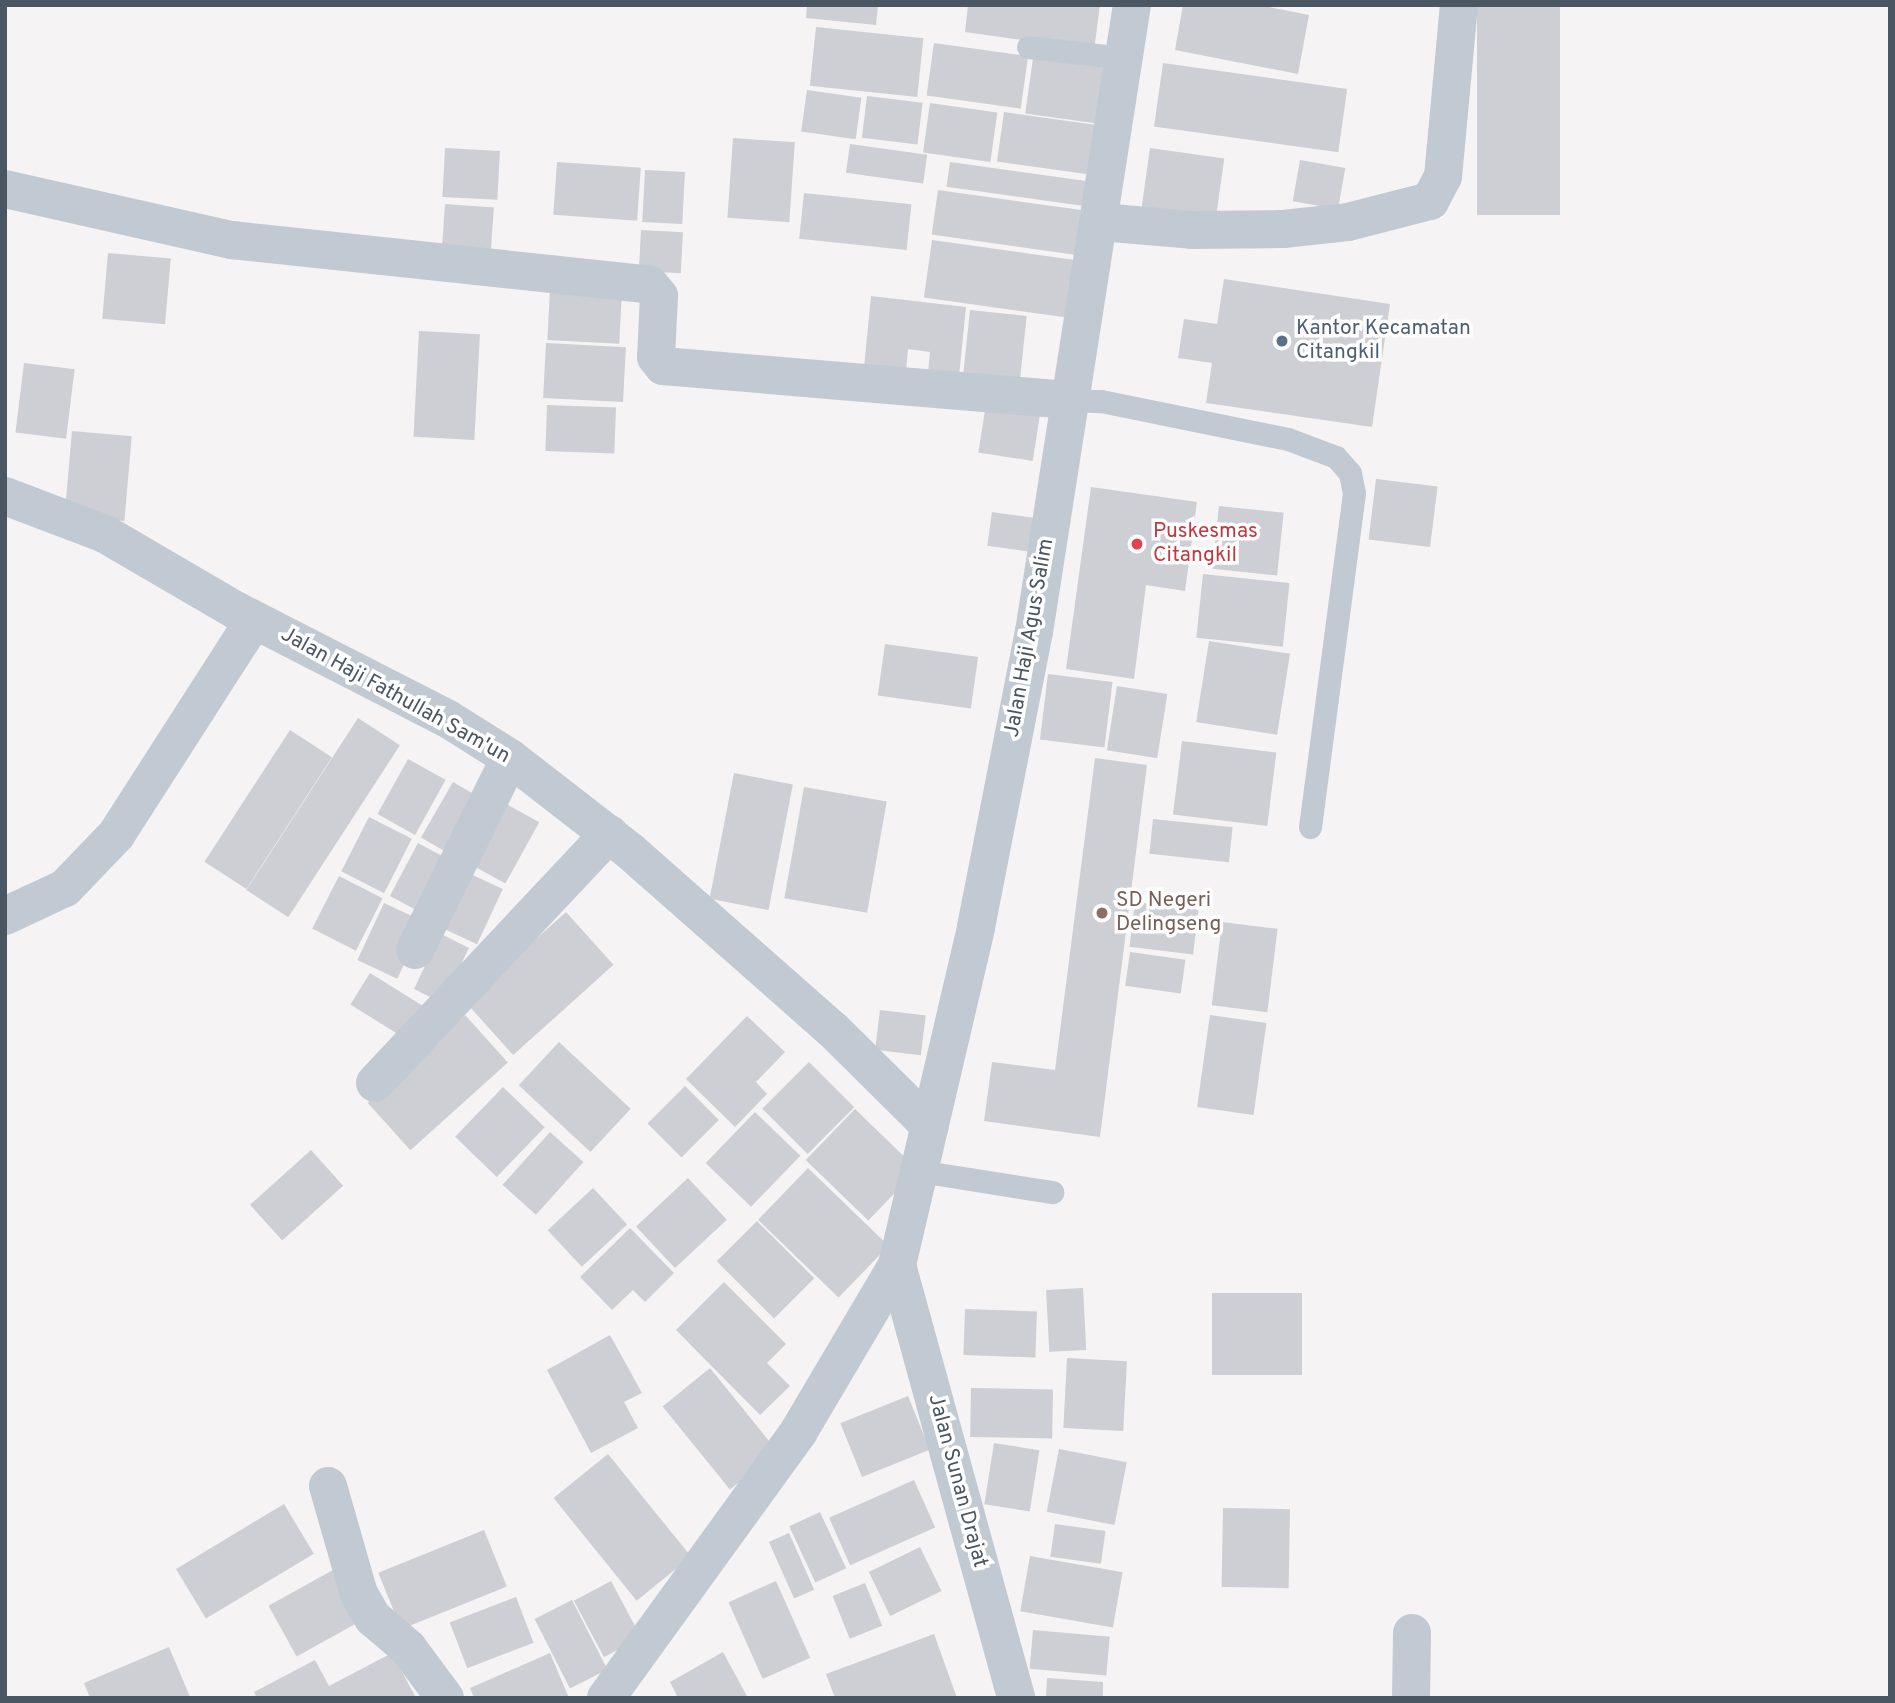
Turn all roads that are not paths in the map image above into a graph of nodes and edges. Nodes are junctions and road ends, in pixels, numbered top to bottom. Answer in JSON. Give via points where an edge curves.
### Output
{"nodes":[{"id":1,"x":1132,"y":5,"type":"edge"},
{"id":2,"x":1459,"y":5,"type":"edge"},
{"id":3,"x":1028,"y":47,"type":"dead end"},
{"id":4,"x":1125,"y":58,"type":"junction"},
{"id":5,"x":5,"y":189,"type":"edge"},
{"id":6,"x":1101,"y":222,"type":"junction"},
{"id":7,"x":1067,"y":400,"type":"junction"},
{"id":8,"x":5,"y":496,"type":"edge"},
{"id":9,"x":254,"y":620,"type":"junction"},
{"id":10,"x":510,"y":758,"type":"junction"},
{"id":11,"x":1310,"y":827,"type":"dead end"},
{"id":12,"x":609,"y":834,"type":"junction"},
{"id":13,"x":5,"y":916,"type":"edge"},
{"id":14,"x":415,"y":950,"type":"dead end"},
{"id":15,"x":375,"y":1083,"type":"dead end"},
{"id":16,"x":930,"y":1126,"type":"junction"},
{"id":17,"x":919,"y":1171,"type":"junction"},
{"id":18,"x":1052,"y":1192,"type":"dead end"},
{"id":19,"x":897,"y":1265,"type":"junction"},
{"id":20,"x":328,"y":1486,"type":"dead end"},
{"id":21,"x":1412,"y":1633,"type":"dead end"},
{"id":22,"x":445,"y":1698,"type":"edge"},
{"id":23,"x":606,"y":1698,"type":"edge"},
{"id":24,"x":1016,"y":1698,"type":"edge"},
{"id":25,"x":1411,"y":1698,"type":"edge"}],
"edges":[{"from":1,"to":4,"type":"street","name":"Jalan Haji Agus Salim"},
{"from":2,"to":6,"type":"street","via":[[1443,177],[1430,201],[1348,222],[1283,229],[1192,230]]},
{"from":3,"to":4,"type":"lane"},
{"from":4,"to":6,"type":"street","name":"Jalan Haji Agus Salim"},
{"from":5,"to":7,"type":"street","via":[[232,240],[650,285],[659,296],[656,357],[663,366]]},
{"from":6,"to":7,"type":"street","name":"Jalan Haji Agus Salim"},
{"from":7,"to":11,"type":"lane","via":[[1101,401],[1288,439],[1336,457],[1350,473],[1354,494]]},
{"from":7,"to":16,"type":"street","name":"Jalan Haji Agus Salim","via":[[1034,632],[976,927]]},
{"from":8,"to":9,"type":"street","name":"Jalan Haji Fathullah Sam'un","via":[[105,534]]},
{"from":9,"to":10,"type":"street","name":"Jalan Haji Fathullah Sam'un","via":[[448,719]]},
{"from":9,"to":13,"type":"street","via":[[116,835],[65,888]]},
{"from":10,"to":12,"type":"street","name":"Jalan Haji Fathullah Sam'un"},
{"from":10,"to":14,"type":"street"},
{"from":12,"to":15,"type":"street"},
{"from":12,"to":16,"type":"street","name":"Jalan Haji Fathullah Sam'un","via":[[833,1030]]},
{"from":16,"to":17,"type":"street","name":"Jalan Haji Agus Salim"},
{"from":17,"to":18,"type":"lane"},
{"from":17,"to":19,"type":"street","name":"Jalan Haji Agus Salim"},
{"from":19,"to":23,"type":"street","via":[[799,1431]]},
{"from":19,"to":24,"type":"street","name":"Jalan Sunan Drajat"},
{"from":20,"to":22,"type":"street","via":[[359,1594],[373,1618],[408,1648]]},
{"from":21,"to":25,"type":"street"}]}
